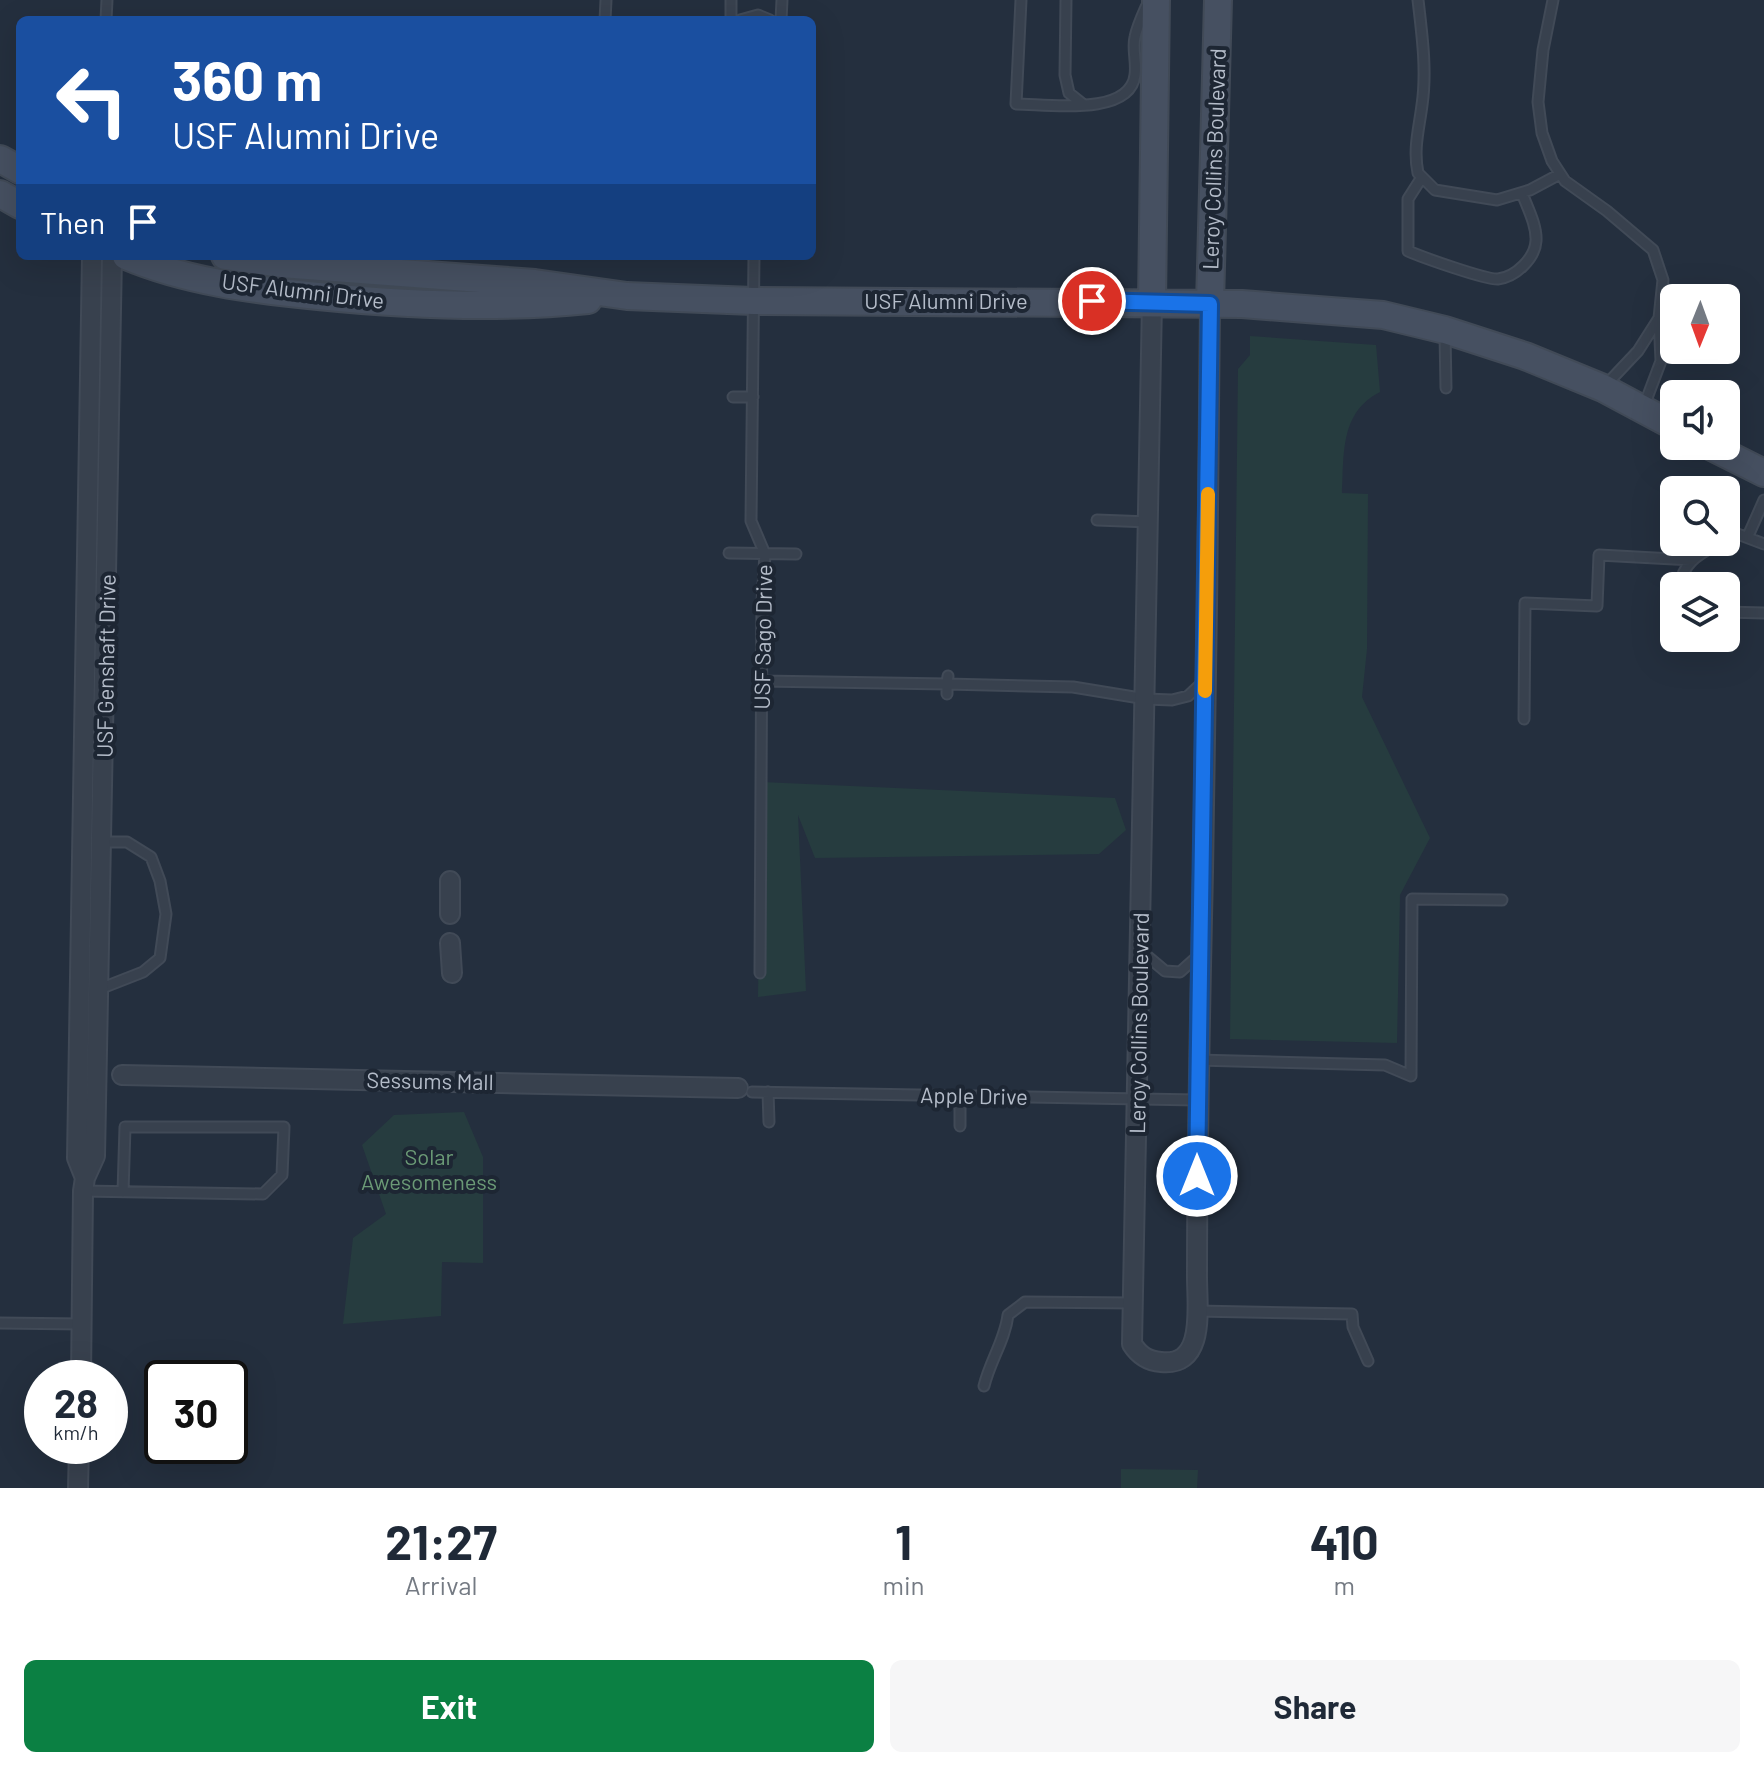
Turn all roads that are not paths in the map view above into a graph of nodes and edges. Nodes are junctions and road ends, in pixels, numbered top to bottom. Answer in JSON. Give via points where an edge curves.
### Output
{"nodes":[{"id":1,"x":1021,"y":0,"type":"edge"},
{"id":2,"x":1066,"y":0,"type":"edge"},
{"id":3,"x":1149,"y":0,"type":"edge"},
{"id":4,"x":1156,"y":0,"type":"edge"},
{"id":5,"x":1218,"y":0,"type":"edge"},
{"id":6,"x":1418,"y":0,"type":"edge"},
{"id":7,"x":1553,"y":0,"type":"edge"},
{"id":8,"x":1084,"y":105,"type":"junction"},
{"id":9,"x":1560,"y":174,"type":"junction"},
{"id":10,"x":1422,"y":177,"type":"junction"},
{"id":11,"x":1522,"y":193,"type":"junction"},
{"id":12,"x":92,"y":260,"type":"edge"},
{"id":13,"x":112,"y":260,"type":"edge"},
{"id":14,"x":136,"y":260,"type":"edge"},
{"id":15,"x":253,"y":260,"type":"edge"},
{"id":16,"x":754,"y":260,"type":"edge"},
{"id":17,"x":627,"y":296,"type":"junction"},
{"id":18,"x":753,"y":301,"type":"junction"},
{"id":19,"x":1152,"y":302,"type":"junction"},
{"id":20,"x":1210,"y":304,"type":"junction"},
{"id":21,"x":1659,"y":318,"type":"junction"},
{"id":22,"x":1445,"y":330,"type":"junction"},
{"id":23,"x":1446,"y":388,"type":"dead end"},
{"id":24,"x":1603,"y":388,"type":"junction"},
{"id":25,"x":733,"y":397,"type":"dead end"},
{"id":26,"x":753,"y":397,"type":"junction"},
{"id":27,"x":1643,"y":409,"type":"junction"},
{"id":28,"x":1660,"y":418,"type":"edge"},
{"id":29,"x":1738,"y":460,"type":"edge"},
{"id":30,"x":1764,"y":473,"type":"edge"},
{"id":31,"x":1764,"y":500,"type":"edge"},
{"id":32,"x":1097,"y":520,"type":"dead end"},
{"id":33,"x":1149,"y":522,"type":"junction"},
{"id":34,"x":1740,"y":534,"type":"edge"},
{"id":35,"x":1748,"y":536,"type":"junction"},
{"id":36,"x":1764,"y":544,"type":"edge"},
{"id":37,"x":729,"y":553,"type":"dead end"},
{"id":38,"x":765,"y":554,"type":"junction"},
{"id":39,"x":796,"y":554,"type":"dead end"},
{"id":40,"x":1698,"y":556,"type":"edge"},
{"id":41,"x":1692,"y":560,"type":"junction"},
{"id":42,"x":1684,"y":572,"type":"edge"},
{"id":43,"x":1740,"y":612,"type":"edge"},
{"id":44,"x":1764,"y":613,"type":"edge"},
{"id":45,"x":1205,"y":679,"type":"junction"},
{"id":46,"x":762,"y":681,"type":"junction"},
{"id":47,"x":1146,"y":699,"type":"junction"},
{"id":48,"x":1524,"y":719,"type":"dead end"},
{"id":49,"x":102,"y":842,"type":"junction"},
{"id":50,"x":450,"y":881,"type":"dead end"},
{"id":51,"x":1502,"y":900,"type":"dead end"},
{"id":52,"x":450,"y":914,"type":"dead end"},
{"id":53,"x":450,"y":943,"type":"dead end"},
{"id":54,"x":1140,"y":950,"type":"junction"},
{"id":55,"x":1200,"y":954,"type":"junction"},
{"id":56,"x":452,"y":973,"type":"dead end"},
{"id":57,"x":760,"y":973,"type":"dead end"},
{"id":58,"x":97,"y":990,"type":"junction"},
{"id":59,"x":1198,"y":1060,"type":"junction"},
{"id":60,"x":87,"y":1075,"type":"junction"},
{"id":61,"x":122,"y":1075,"type":"dead end"},
{"id":62,"x":745,"y":1090,"type":"joint"},
{"id":63,"x":768,"y":1092,"type":"junction"},
{"id":64,"x":960,"y":1096,"type":"junction"},
{"id":65,"x":1137,"y":1099,"type":"junction"},
{"id":66,"x":1197,"y":1100,"type":"junction"},
{"id":67,"x":769,"y":1122,"type":"dead end"},
{"id":68,"x":960,"y":1126,"type":"dead end"},
{"id":69,"x":84,"y":1184,"type":"junction"},
{"id":70,"x":123,"y":1192,"type":"junction"},
{"id":71,"x":1133,"y":1303,"type":"junction"},
{"id":72,"x":1197,"y":1311,"type":"junction"},
{"id":73,"x":0,"y":1323,"type":"edge"},
{"id":74,"x":82,"y":1324,"type":"junction"},
{"id":75,"x":81,"y":1360,"type":"edge"},
{"id":76,"x":1368,"y":1361,"type":"dead end"},
{"id":77,"x":984,"y":1386,"type":"dead end"},
{"id":78,"x":79,"y":1464,"type":"edge"},
{"id":79,"x":78,"y":1488,"type":"edge"}],
"edges":[{"from":1,"to":8,"type":"lane","via":[[1016,104]]},
{"from":2,"to":8,"type":"lane","via":[[1065,75],[1069,93]]},
{"from":3,"to":8,"type":"lane","via":[[1134,38],[1135,77],[1128,91],[1100,105]]},
{"from":4,"to":19,"type":"street","name":"Leroy Collins Boulevard"},
{"from":5,"to":20,"type":"street","name":"Leroy Collins Boulevard"},
{"from":6,"to":10,"type":"lane","via":[[1423,104],[1416,139]]},
{"from":7,"to":9,"type":"lane","via":[[1538,110]]},
{"from":9,"to":11,"type":"lane"},
{"from":9,"to":21,"type":"lane","via":[[1653,250],[1663,280]]},
{"from":10,"to":11,"type":"lane","via":[[1435,190],[1466,197],[1497,200]]},
{"from":10,"to":11,"type":"lane","via":[[1408,199],[1408,251],[1497,280],[1530,259],[1536,244]]},
{"from":12,"to":60,"type":"street","name":"USF Genshaft Drive"},
{"from":13,"to":49,"type":"street","name":"USF Genshaft Drive"},
{"from":14,"to":17,"type":"street","name":"USF Alumni Drive","via":[[237,285],[381,302],[538,305]]},
{"from":15,"to":17,"type":"street","name":"USF Alumni Drive","via":[[535,283]]},
{"from":16,"to":18,"type":"lane","name":"USF Sago Drive"},
{"from":17,"to":18,"type":"street","name":"USF Alumni Drive"},
{"from":18,"to":19,"type":"street","name":"USF Alumni Drive"},
{"from":18,"to":26,"type":"lane","name":"USF Sago Drive"},
{"from":19,"to":20,"type":"street","name":"USF Alumni Drive"},
{"from":19,"to":33,"type":"street","name":"Leroy Collins Boulevard"},
{"from":20,"to":22,"type":"street","name":"USF Alumni Drive","via":[[1383,315]]},
{"from":20,"to":45,"type":"street","name":"Leroy Collins Boulevard"},
{"from":21,"to":24,"type":"lane","via":[[1638,351]]},
{"from":21,"to":27,"type":"lane","via":[[1661,361]]},
{"from":22,"to":23,"type":"lane"},
{"from":22,"to":24,"type":"street","name":"USF Alumni Drive"},
{"from":24,"to":27,"type":"street","name":"USF Alumni Drive"},
{"from":25,"to":26,"type":"lane"},
{"from":26,"to":38,"type":"lane","name":"USF Sago Drive","via":[[751,521]]},
{"from":27,"to":28,"type":"street","name":"USF Alumni Drive"},
{"from":29,"to":30,"type":"street"},
{"from":31,"to":35,"type":"lane"},
{"from":32,"to":33,"type":"lane"},
{"from":33,"to":47,"type":"street","name":"Leroy Collins Boulevard"},
{"from":34,"to":35,"type":"lane"},
{"from":35,"to":36,"type":"lane"},
{"from":37,"to":38,"type":"lane"},
{"from":38,"to":39,"type":"lane"},
{"from":38,"to":46,"type":"lane","name":"USF Sago Drive"},
{"from":40,"to":41,"type":"lane"},
{"from":41,"to":42,"type":"lane"},
{"from":41,"to":48,"type":"lane","via":[[1599,555],[1597,606],[1525,603]]},
{"from":43,"to":44,"type":"lane"},
{"from":45,"to":47,"type":"lane","via":[[1188,696]]},
{"from":45,"to":55,"type":"street","name":"Leroy Collins Boulevard"},
{"from":46,"to":47,"type":"lane","via":[[1073,687]]},
{"from":46,"to":57,"type":"lane","name":"USF Sago Drive"},
{"from":47,"to":54,"type":"street","name":"Leroy Collins Boulevard"},
{"from":49,"to":58,"type":"street","name":"USF Genshaft Drive"},
{"from":49,"to":58,"type":"lane","via":[[127,842],[151,857],[166,914],[160,958],[133,977]]},
{"from":50,"to":52,"type":"street"},
{"from":51,"to":59,"type":"lane","via":[[1412,899],[1411,1076],[1385,1065]]},
{"from":53,"to":56,"type":"street"},
{"from":54,"to":55,"type":"lane","via":[[1165,971],[1180,972]]},
{"from":54,"to":65,"type":"street","name":"Leroy Collins Boulevard"},
{"from":55,"to":59,"type":"street","name":"Leroy Collins Boulevard"},
{"from":58,"to":60,"type":"street","name":"USF Genshaft Drive"},
{"from":59,"to":66,"type":"street","name":"Leroy Collins Boulevard"},
{"from":60,"to":69,"type":"street","via":[[95,1156]]},
{"from":61,"to":62,"type":"street","name":"Sessums Mall"},
{"from":62,"to":63,"type":"lane","name":"Apple Drive"},
{"from":63,"to":64,"type":"lane","name":"Apple Drive"},
{"from":63,"to":67,"type":"lane"},
{"from":64,"to":65,"type":"lane","name":"Apple Drive"},
{"from":64,"to":68,"type":"lane"},
{"from":65,"to":66,"type":"lane","name":"Apple Drive"},
{"from":65,"to":71,"type":"street","name":"Leroy Collins Boulevard"},
{"from":66,"to":72,"type":"street","name":"Leroy Collins Boulevard"},
{"from":69,"to":70,"type":"lane"},
{"from":69,"to":74,"type":"street"},
{"from":70,"to":70,"type":"lane","via":[[263,1194],[282,1175],[284,1127],[125,1127]]},
{"from":71,"to":72,"type":"street","name":"Leroy Collins Boulevard","via":[[1132,1344],[1138,1354],[1164,1363],[1188,1356]]},
{"from":71,"to":77,"type":"lane","via":[[1025,1302],[1008,1315]]},
{"from":72,"to":76,"type":"lane","via":[[1352,1314]]},
{"from":73,"to":74,"type":"lane"},
{"from":74,"to":75,"type":"street"},
{"from":78,"to":79,"type":"street"}]}
